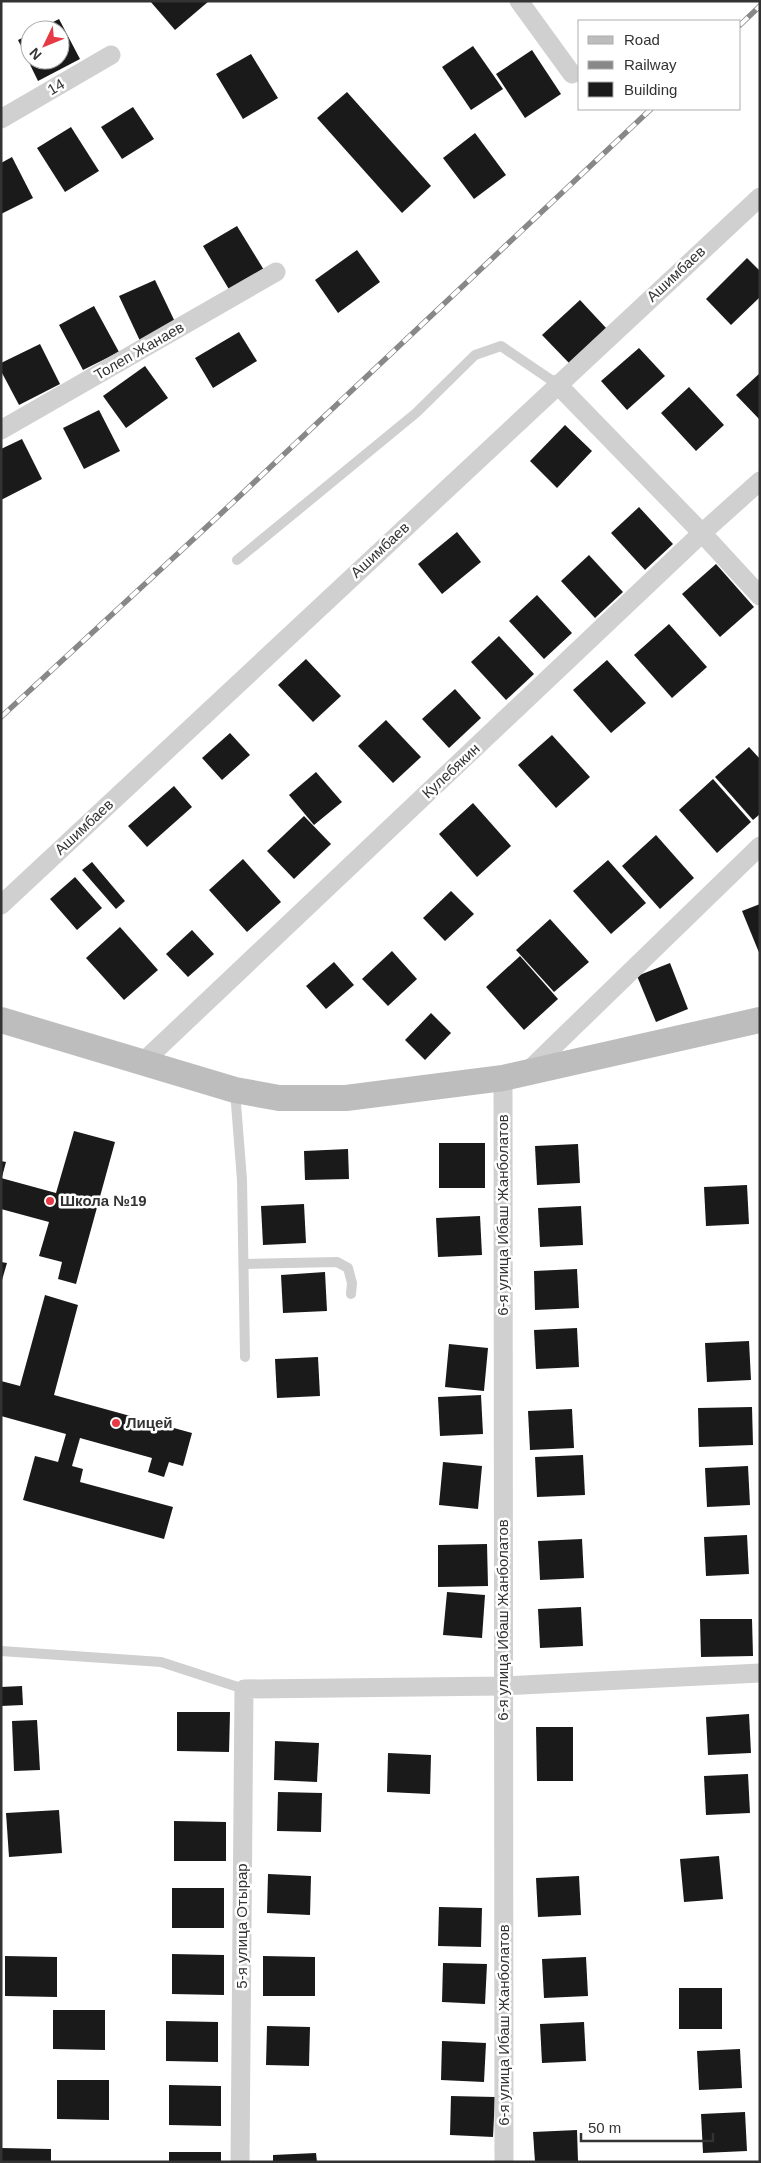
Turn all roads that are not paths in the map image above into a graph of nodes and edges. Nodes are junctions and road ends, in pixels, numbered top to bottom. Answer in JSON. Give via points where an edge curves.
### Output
{"nodes":[{"id":1,"x":519,"y":1,"type":"edge"},
{"id":2,"x":111,"y":55,"type":"dead end"},
{"id":3,"x":572,"y":74,"type":"dead end"},
{"id":4,"x":1,"y":119,"type":"edge"},
{"id":5,"x":760,"y":197,"type":"edge"},
{"id":6,"x":276,"y":272,"type":"dead end"},
{"id":7,"x":557,"y":384,"type":"junction"},
{"id":8,"x":1,"y":430,"type":"edge"},
{"id":9,"x":760,"y":481,"type":"edge"},
{"id":10,"x":702,"y":533,"type":"junction"},
{"id":11,"x":237,"y":560,"type":"dead end"},
{"id":12,"x":760,"y":596,"type":"edge"},
{"id":13,"x":760,"y":846,"type":"edge"},
{"id":14,"x":1,"y":905,"type":"edge"},
{"id":15,"x":1,"y":1020,"type":"edge"},
{"id":16,"x":760,"y":1020,"type":"edge"},
{"id":17,"x":760,"y":1028,"type":"edge"},
{"id":18,"x":143,"y":1062,"type":"junction"},
{"id":19,"x":514,"y":1075,"type":"junction"},
{"id":20,"x":235,"y":1090,"type":"junction"},
{"id":21,"x":244,"y":1264,"type":"junction"},
{"id":22,"x":351,"y":1294,"type":"dead end"},
{"id":23,"x":245,"y":1357,"type":"dead end"},
{"id":24,"x":1,"y":1651,"type":"edge"},
{"id":25,"x":760,"y":1672,"type":"edge"},
{"id":26,"x":504,"y":1686,"type":"junction"},
{"id":27,"x":244,"y":1689,"type":"junction"},
{"id":28,"x":240,"y":2162,"type":"edge"},
{"id":29,"x":504,"y":2162,"type":"edge"}],
"edges":[{"from":1,"to":3,"type":"street"},
{"from":2,"to":4,"type":"street","name":"14"},
{"from":5,"to":7,"type":"street","name":"Ашимбаев"},
{"from":6,"to":8,"type":"street","name":"Толеп Жанаев"},
{"from":7,"to":10,"type":"street"},
{"from":7,"to":11,"type":"lane","via":[[501,346],[475,355],[416,413]]},
{"from":7,"to":14,"type":"street","name":"Ашимбаев"},
{"from":9,"to":10,"type":"street","name":"Кулебякин"},
{"from":10,"to":12,"type":"street"},
{"from":10,"to":18,"type":"street","name":"Кулебякин"},
{"from":13,"to":19,"type":"street"},
{"from":15,"to":18,"type":"street"},
{"from":16,"to":17,"type":"street"},
{"from":16,"to":19,"type":"street"},
{"from":18,"to":20,"type":"street"},
{"from":19,"to":20,"type":"street","via":[[346,1098],[279,1098]]},
{"from":19,"to":26,"type":"street","name":"6-я улица Ибаш Жанболатов"},
{"from":20,"to":21,"type":"lane"},
{"from":21,"to":22,"type":"lane","via":[[337,1262],[348,1268]]},
{"from":21,"to":23,"type":"lane"},
{"from":24,"to":27,"type":"lane","via":[[161,1662]]},
{"from":25,"to":26,"type":"street"},
{"from":26,"to":27,"type":"street"},
{"from":26,"to":29,"type":"street","name":"6-я улица Ибаш Жанболатов"},
{"from":27,"to":28,"type":"street","name":"5-я улица Отырар"}]}
